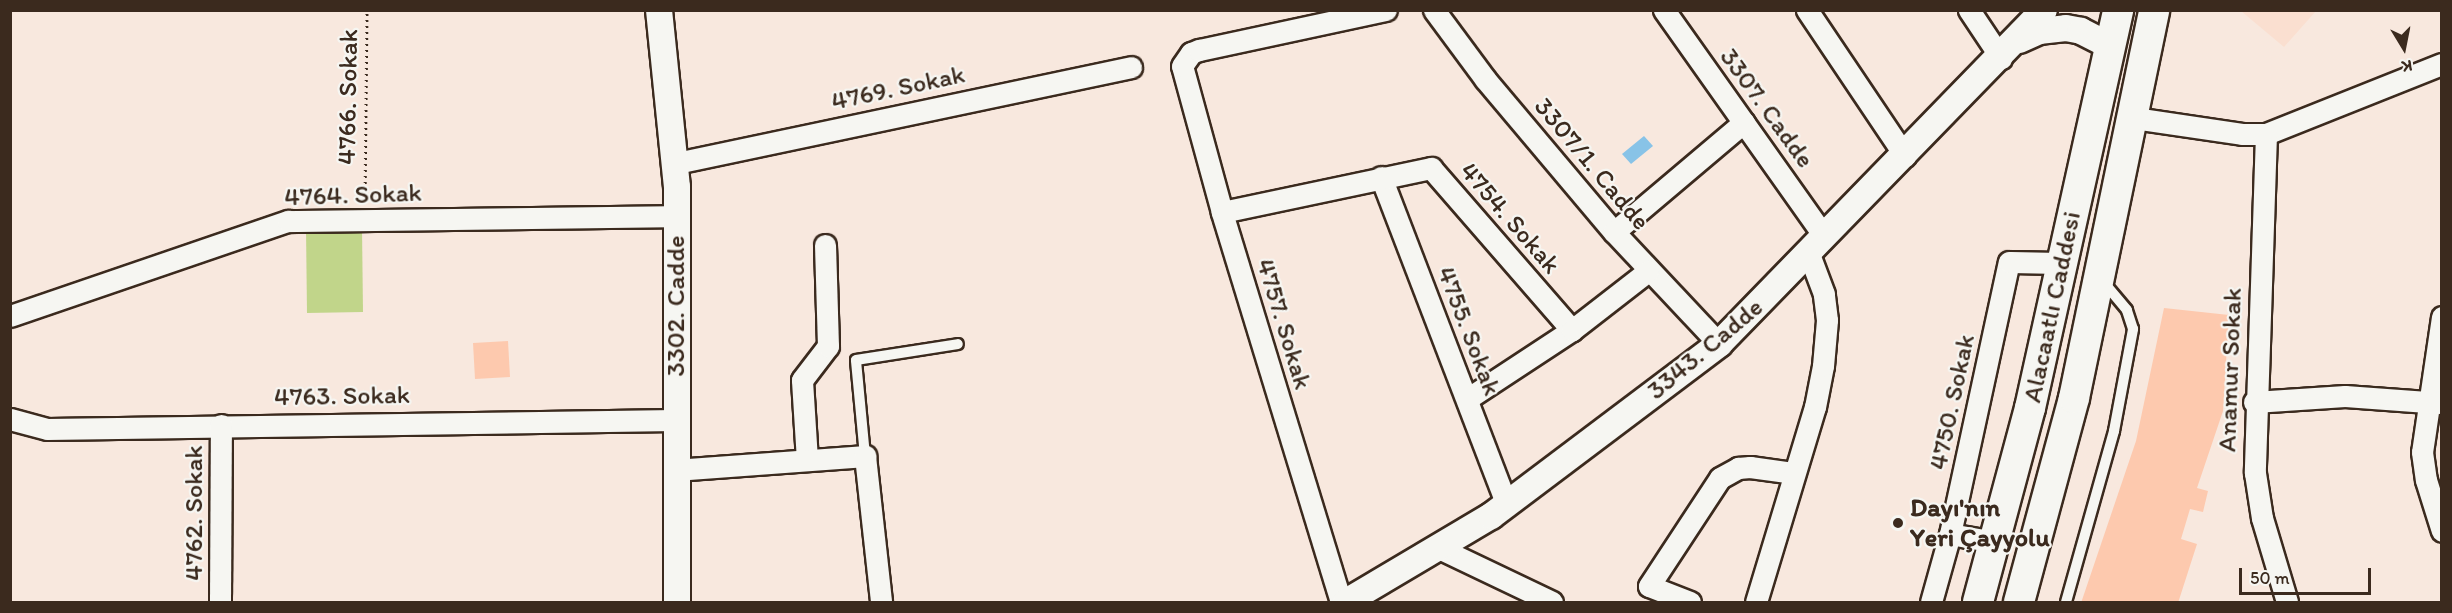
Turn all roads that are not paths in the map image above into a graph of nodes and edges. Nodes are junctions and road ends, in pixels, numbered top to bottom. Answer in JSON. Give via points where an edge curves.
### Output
{"nodes":[{"id":1,"x":659,"y":10,"type":"edge"},
{"id":2,"x":1386,"y":10,"type":"edge"},
{"id":3,"x":1434,"y":10,"type":"edge"},
{"id":4,"x":1664,"y":10,"type":"edge"},
{"id":5,"x":1807,"y":10,"type":"edge"},
{"id":6,"x":1969,"y":10,"type":"edge"},
{"id":7,"x":2044,"y":10,"type":"edge"},
{"id":8,"x":2118,"y":10,"type":"edge"},
{"id":9,"x":2154,"y":10,"type":"edge"},
{"id":10,"x":2109,"y":45,"type":"junction"},
{"id":11,"x":2010,"y":49,"type":"junction"},
{"id":12,"x":2442,"y":64,"type":"edge"},
{"id":13,"x":1131,"y":67,"type":"dead end"},
{"id":14,"x":2134,"y":118,"type":"junction"},
{"id":15,"x":1744,"y":123,"type":"junction"},
{"id":16,"x":2266,"y":134,"type":"junction"},
{"id":17,"x":1905,"y":156,"type":"junction"},
{"id":18,"x":676,"y":163,"type":"junction"},
{"id":19,"x":1380,"y":177,"type":"junction"},
{"id":20,"x":1222,"y":212,"type":"junction"},
{"id":21,"x":677,"y":216,"type":"junction"},
{"id":22,"x":1614,"y":232,"type":"junction"},
{"id":23,"x":825,"y":244,"type":"dead end"},
{"id":24,"x":1817,"y":245,"type":"junction"},
{"id":25,"x":2061,"y":264,"type":"junction"},
{"id":26,"x":1648,"y":271,"type":"junction"},
{"id":27,"x":2100,"y":277,"type":"junction"},
{"id":28,"x":10,"y":316,"type":"edge"},
{"id":29,"x":2442,"y":317,"type":"edge"},
{"id":30,"x":1572,"y":330,"type":"junction"},
{"id":31,"x":958,"y":344,"type":"dead end"},
{"id":32,"x":1719,"y":344,"type":"junction"},
{"id":33,"x":1467,"y":399,"type":"junction"},
{"id":34,"x":2254,"y":402,"type":"junction"},
{"id":35,"x":2434,"y":402,"type":"edge"},
{"id":36,"x":10,"y":419,"type":"edge"},
{"id":37,"x":675,"y":420,"type":"junction"},
{"id":38,"x":221,"y":425,"type":"junction"},
{"id":39,"x":864,"y":456,"type":"junction"},
{"id":40,"x":807,"y":460,"type":"junction"},
{"id":41,"x":675,"y":471,"type":"junction"},
{"id":42,"x":1792,"y":473,"type":"junction"},
{"id":43,"x":1507,"y":505,"type":"junction"},
{"id":44,"x":2442,"y":531,"type":"edge"},
{"id":45,"x":1950,"y":534,"type":"junction"},
{"id":46,"x":1995,"y":542,"type":"junction"},
{"id":47,"x":1441,"y":549,"type":"junction"},
{"id":48,"x":220,"y":603,"type":"edge"},
{"id":49,"x":677,"y":603,"type":"edge"},
{"id":50,"x":881,"y":603,"type":"edge"},
{"id":51,"x":1341,"y":603,"type":"edge"},
{"id":52,"x":1346,"y":603,"type":"edge"},
{"id":53,"x":1552,"y":603,"type":"edge"},
{"id":54,"x":1690,"y":603,"type":"edge"},
{"id":55,"x":1756,"y":603,"type":"edge"},
{"id":56,"x":1931,"y":603,"type":"edge"},
{"id":57,"x":1978,"y":603,"type":"edge"},
{"id":58,"x":2019,"y":603,"type":"edge"},
{"id":59,"x":2066,"y":603,"type":"edge"},
{"id":60,"x":2287,"y":603,"type":"edge"}],
"edges":[{"from":1,"to":18,"type":"street","name":"3302. Cadde"},
{"from":2,"to":20,"type":"street","name":"4757. Sokak","via":[[1199,50],[1185,60],[1183,78]]},
{"from":3,"to":22,"type":"street","name":"3307/1. Cadde","via":[[1485,79]]},
{"from":4,"to":15,"type":"street","name":"3307. Cadde"},
{"from":5,"to":17,"type":"street"},
{"from":6,"to":11,"type":"street"},
{"from":7,"to":11,"type":"street","name":"3343. Cadde"},
{"from":8,"to":10,"type":"main road","name":"Alacaatlı Caddesi"},
{"from":9,"to":14,"type":"main road","name":"Alacaatlı Caddesi"},
{"from":10,"to":11,"type":"street","name":"3343. Cadde","via":[[2066,28],[2039,31]]},
{"from":10,"to":25,"type":"main road","name":"Alacaatlı Caddesi"},
{"from":11,"to":17,"type":"street","name":"3343. Cadde"},
{"from":12,"to":16,"type":"street"},
{"from":13,"to":18,"type":"street","name":"4769. Sokak"},
{"from":14,"to":16,"type":"street"},
{"from":14,"to":27,"type":"main road","name":"Alacaatlı Caddesi"},
{"from":15,"to":22,"type":"street"},
{"from":15,"to":24,"type":"street","name":"3307. Cadde"},
{"from":16,"to":34,"type":"street","name":"Anamur Sokak"},
{"from":17,"to":24,"type":"street","name":"3343. Cadde"},
{"from":18,"to":21,"type":"street","name":"3302. Cadde"},
{"from":19,"to":20,"type":"street","name":"4754. Sokak"},
{"from":19,"to":30,"type":"street","name":"4754. Sokak","via":[[1431,168]]},
{"from":19,"to":33,"type":"street","name":"4755. Sokak"},
{"from":20,"to":51,"type":"street","name":"4757. Sokak"},
{"from":21,"to":28,"type":"street","name":"4764. Sokak","via":[[288,221]]},
{"from":21,"to":37,"type":"street","name":"3302. Cadde"},
{"from":22,"to":26,"type":"street","name":"3307/1. Cadde"},
{"from":23,"to":40,"type":"street","via":[[828,346],[802,380]]},
{"from":24,"to":32,"type":"street","name":"3343. Cadde"},
{"from":24,"to":42,"type":"street","name":"3307. Cadde","via":[[1827,320],[1815,407]]},
{"from":25,"to":45,"type":"street","name":"4750. Sokak","via":[[2010,262]]},
{"from":25,"to":46,"type":"main road","name":"Alacaatlı Caddesi"},
{"from":26,"to":30,"type":"street"},
{"from":26,"to":32,"type":"street","name":"3307/1. Cadde"},
{"from":27,"to":58,"type":"main road","name":"Alacaatlı Caddesi","via":[[2052,485]]},
{"from":27,"to":59,"type":"lane","via":[[2127,310],[2133,329],[2114,431]]},
{"from":29,"to":35,"type":"street"},
{"from":30,"to":33,"type":"street"},
{"from":31,"to":39,"type":"lane","via":[[856,360]]},
{"from":32,"to":43,"type":"street","name":"3343. Cadde"},
{"from":33,"to":43,"type":"street","name":"4755. Sokak"},
{"from":34,"to":35,"type":"street","via":[[2320,396]]},
{"from":34,"to":60,"type":"street","name":"Anamur Sokak","via":[[2257,495]]},
{"from":35,"to":44,"type":"street","via":[[2422,452]]},
{"from":36,"to":38,"type":"street","name":"4763. Sokak","via":[[47,429]]},
{"from":37,"to":38,"type":"street","name":"4763. Sokak"},
{"from":37,"to":41,"type":"street","name":"3302. Cadde"},
{"from":38,"to":48,"type":"street","name":"4762. Sokak"},
{"from":39,"to":40,"type":"street"},
{"from":39,"to":50,"type":"street"},
{"from":40,"to":41,"type":"street"},
{"from":41,"to":49,"type":"street","name":"3302. Cadde"},
{"from":42,"to":54,"type":"street","via":[[1750,467],[1738,468],[1720,478],[1649,586]]},
{"from":42,"to":55,"type":"street","name":"3307. Cadde"},
{"from":43,"to":47,"type":"street","name":"3343. Cadde"},
{"from":45,"to":46,"type":"street"},
{"from":45,"to":56,"type":"street","name":"4750. Sokak"},
{"from":46,"to":57,"type":"main road","name":"Alacaatlı Caddesi"},
{"from":47,"to":52,"type":"street","name":"3343. Cadde"},
{"from":47,"to":53,"type":"street"}]}
